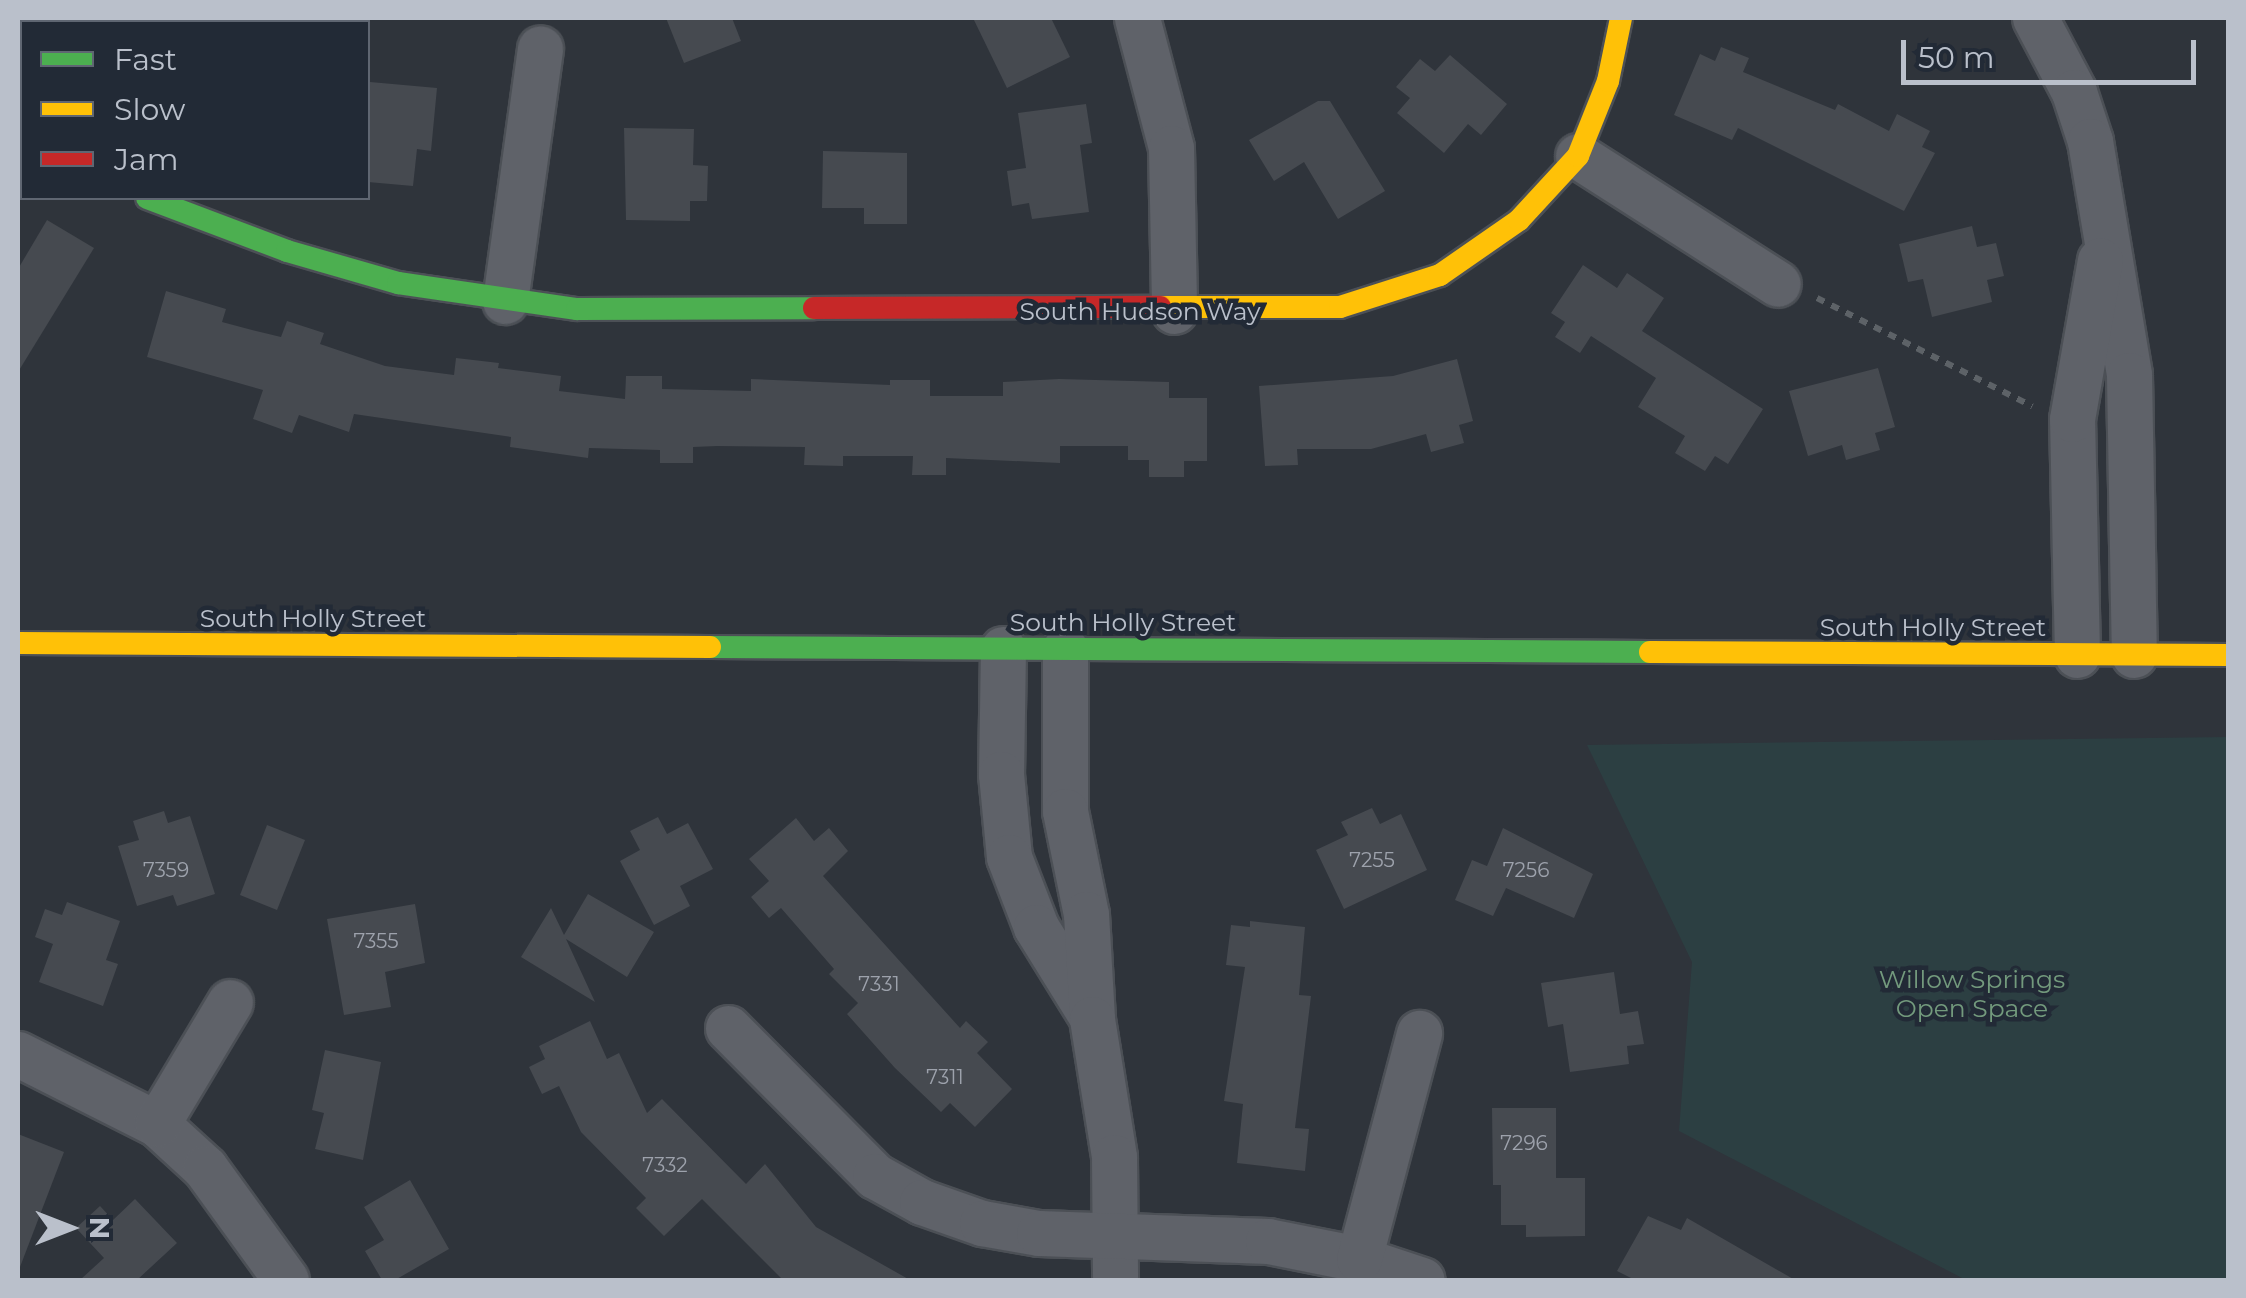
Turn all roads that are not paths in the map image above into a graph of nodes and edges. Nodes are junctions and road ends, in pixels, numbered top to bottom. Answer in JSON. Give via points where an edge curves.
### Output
{"nodes":[{"id":1,"x":1137,"y":18,"type":"edge"},
{"id":2,"x":1621,"y":18,"type":"edge"},
{"id":3,"x":2036,"y":18,"type":"edge"},
{"id":4,"x":540,"y":48,"type":"dead end"},
{"id":5,"x":1578,"y":156,"type":"junction"},
{"id":6,"x":152,"y":200,"type":"edge"},
{"id":7,"x":2104,"y":238,"type":"junction"},
{"id":8,"x":1778,"y":284,"type":"road end"},
{"id":9,"x":506,"y":302,"type":"junction"},
{"id":10,"x":1174,"y":311,"type":"junction"},
{"id":11,"x":18,"y":644,"type":"edge"},
{"id":12,"x":1003,"y":649,"type":"junction"},
{"id":13,"x":1065,"y":649,"type":"junction"},
{"id":14,"x":2077,"y":655,"type":"junction"},
{"id":15,"x":2134,"y":655,"type":"junction"},
{"id":16,"x":2228,"y":656,"type":"edge"},
{"id":17,"x":230,"y":1002,"type":"dead end"},
{"id":18,"x":1092,"y":1019,"type":"junction"},
{"id":19,"x":728,"y":1028,"type":"dead end"},
{"id":20,"x":1420,"y":1033,"type":"dead end"},
{"id":21,"x":18,"y":1054,"type":"edge"},
{"id":22,"x":157,"y":1124,"type":"junction"},
{"id":23,"x":1117,"y":1231,"type":"junction"},
{"id":24,"x":1359,"y":1258,"type":"junction"},
{"id":25,"x":286,"y":1280,"type":"edge"},
{"id":26,"x":1115,"y":1280,"type":"edge"},
{"id":27,"x":1422,"y":1280,"type":"edge"}],
"edges":[{"from":1,"to":10,"type":"street","via":[[1170,148]]},
{"from":2,"to":5,"type":"main road","name":"South Hudson Way","via":[[1608,80]]},
{"from":3,"to":7,"type":"street","via":[[2085,125]]},
{"from":4,"to":9,"type":"street"},
{"from":5,"to":8,"type":"street"},
{"from":5,"to":10,"type":"main road","name":"South Hudson Way","via":[[1520,220],[1440,275],[1340,306]]},
{"from":6,"to":9,"type":"main road","name":"South Hudson Way","via":[[287,252],[398,283]]},
{"from":7,"to":14,"type":"street","via":[[2072,419]]},
{"from":7,"to":15,"type":"street","via":[[2132,403]]},
{"from":9,"to":10,"type":"main road","name":"South Hudson Way","via":[[626,311]]},
{"from":11,"to":12,"type":"main road","name":"South Holly Street"},
{"from":12,"to":13,"type":"main road","name":"South Holly Street"},
{"from":12,"to":18,"type":"street","via":[[1001,774],[1009,856],[1036,927]]},
{"from":13,"to":14,"type":"main road","name":"South Holly Street"},
{"from":13,"to":18,"type":"street","via":[[1065,810],[1086,914]]},
{"from":14,"to":15,"type":"main road","name":"South Holly Street"},
{"from":15,"to":16,"type":"main road","name":"South Holly Street"},
{"from":17,"to":22,"type":"street"},
{"from":18,"to":23,"type":"street","via":[[1106,1085]]},
{"from":19,"to":23,"type":"street","via":[[874,1176],[922,1202],[1038,1233]]},
{"from":20,"to":24,"type":"street"},
{"from":21,"to":22,"type":"street"},
{"from":22,"to":25,"type":"street","via":[[205,1168]]},
{"from":23,"to":24,"type":"street","via":[[1268,1241]]},
{"from":23,"to":26,"type":"street"},
{"from":24,"to":27,"type":"street"}]}
